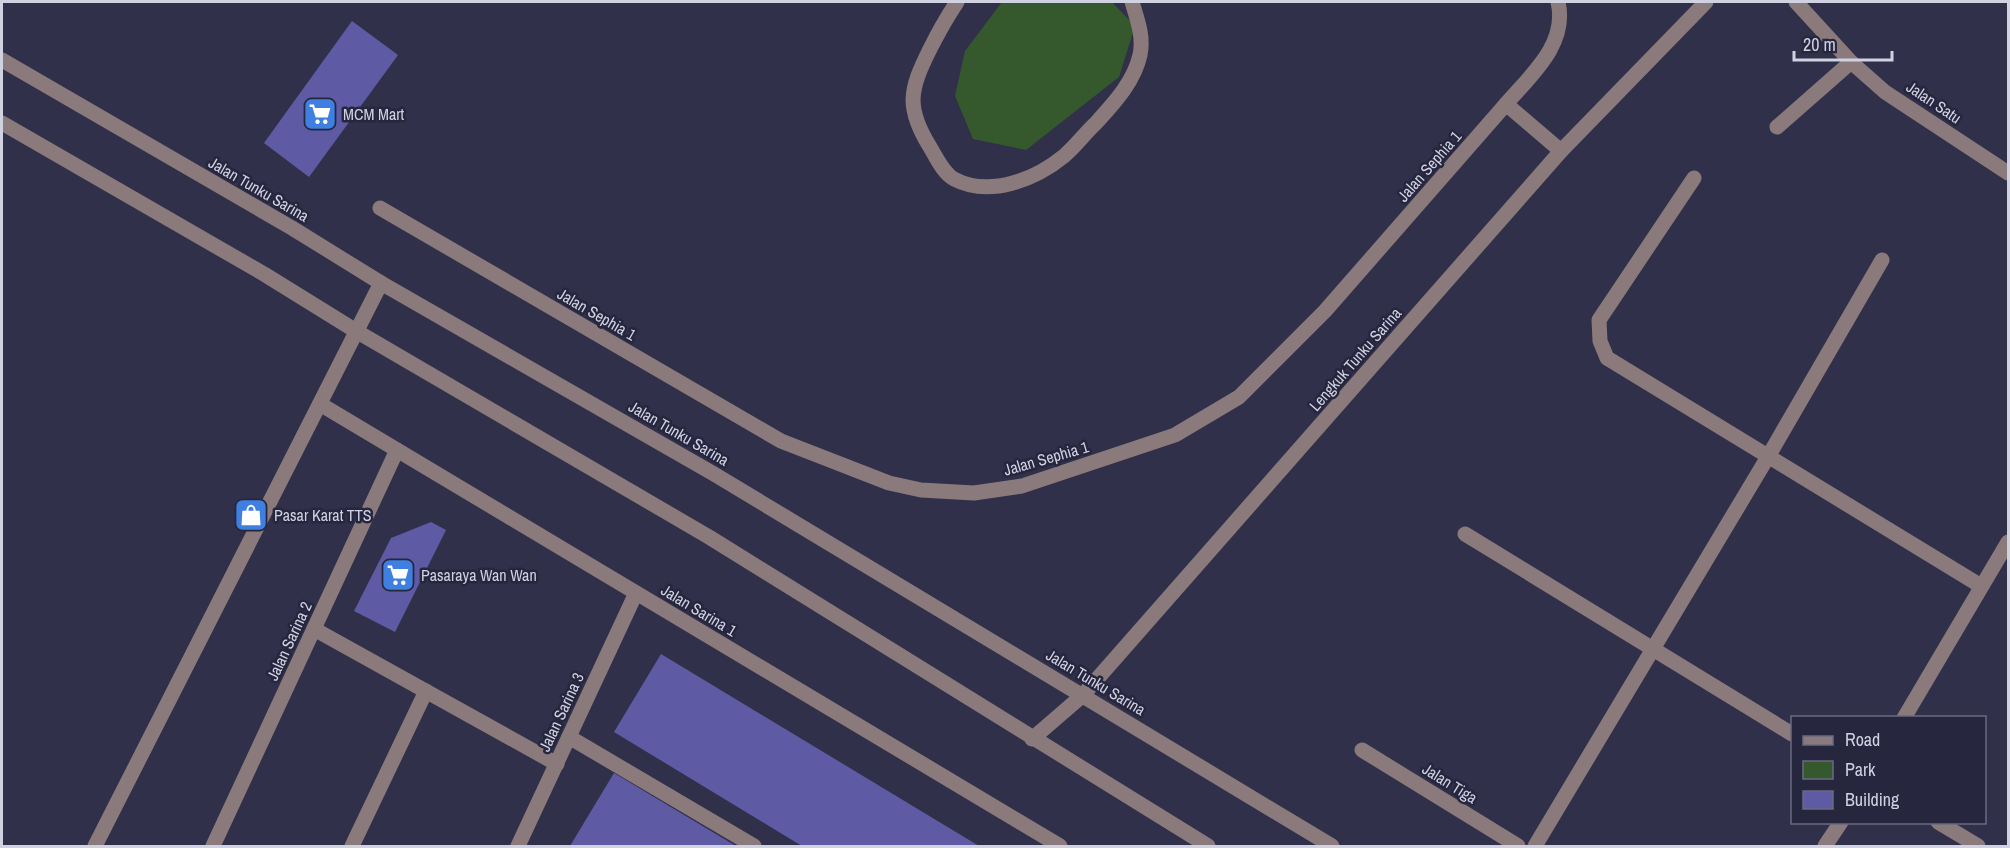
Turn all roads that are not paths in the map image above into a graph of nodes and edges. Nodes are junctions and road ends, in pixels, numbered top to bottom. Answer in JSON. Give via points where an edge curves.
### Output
{"nodes":[{"id":1,"x":957,"y":2,"type":"edge"},
{"id":2,"x":1132,"y":2,"type":"edge"},
{"id":3,"x":1558,"y":2,"type":"edge"},
{"id":4,"x":1706,"y":2,"type":"edge"},
{"id":5,"x":1796,"y":2,"type":"edge"},
{"id":6,"x":2,"y":60,"type":"edge"},
{"id":7,"x":1851,"y":62,"type":"junction"},
{"id":8,"x":1506,"y":104,"type":"junction"},
{"id":9,"x":2,"y":123,"type":"edge"},
{"id":10,"x":1777,"y":127,"type":"dead end"},
{"id":11,"x":1562,"y":151,"type":"junction"},
{"id":12,"x":2008,"y":173,"type":"edge"},
{"id":13,"x":1694,"y":178,"type":"dead end"},
{"id":14,"x":380,"y":208,"type":"dead end"},
{"id":15,"x":1882,"y":260,"type":"dead end"},
{"id":16,"x":381,"y":283,"type":"junction"},
{"id":17,"x":356,"y":331,"type":"junction"},
{"id":18,"x":320,"y":404,"type":"junction"},
{"id":19,"x":397,"y":450,"type":"junction"},
{"id":20,"x":1768,"y":455,"type":"junction"},
{"id":21,"x":1465,"y":534,"type":"dead end"},
{"id":22,"x":2008,"y":542,"type":"edge"},
{"id":23,"x":1981,"y":586,"type":"junction"},
{"id":24,"x":636,"y":593,"type":"junction"},
{"id":25,"x":314,"y":629,"type":"junction"},
{"id":26,"x":1652,"y":648,"type":"junction"},
{"id":27,"x":426,"y":691,"type":"junction"},
{"id":28,"x":1083,"y":695,"type":"junction"},
{"id":29,"x":1905,"y":716,"type":"edge"},
{"id":30,"x":1791,"y":733,"type":"edge"},
{"id":31,"x":569,"y":737,"type":"junction"},
{"id":32,"x":1032,"y":739,"type":"junction"},
{"id":33,"x":1362,"y":750,"type":"dead end"},
{"id":34,"x":557,"y":764,"type":"junction"},
{"id":35,"x":1839,"y":824,"type":"edge"},
{"id":36,"x":1941,"y":824,"type":"edge"},
{"id":37,"x":95,"y":846,"type":"edge"},
{"id":38,"x":213,"y":846,"type":"edge"},
{"id":39,"x":352,"y":846,"type":"edge"},
{"id":40,"x":518,"y":846,"type":"edge"},
{"id":41,"x":754,"y":846,"type":"edge"},
{"id":42,"x":1060,"y":846,"type":"edge"},
{"id":43,"x":1208,"y":846,"type":"edge"},
{"id":44,"x":1332,"y":846,"type":"edge"},
{"id":45,"x":1518,"y":846,"type":"edge"},
{"id":46,"x":1535,"y":846,"type":"edge"},
{"id":47,"x":1825,"y":846,"type":"edge"},
{"id":48,"x":1978,"y":846,"type":"edge"}],
"edges":[{"from":1,"to":2,"type":"street","via":[[917,75],[913,108],[924,137],[953,178],[992,187],[1014,183],[1064,156],[1120,98],[1140,56],[1142,36]]},
{"from":3,"to":8,"type":"street","name":"Jalan Sephia 1","via":[[1562,18],[1546,58]]},
{"from":4,"to":11,"type":"street","name":"Lengkuk Tunku Sarina"},
{"from":5,"to":7,"type":"street","name":"Jalan Satu"},
{"from":6,"to":16,"type":"street","name":"Jalan Tunku Sarina"},
{"from":7,"to":10,"type":"street"},
{"from":7,"to":12,"type":"street","name":"Jalan Satu","via":[[1885,92]]},
{"from":8,"to":11,"type":"street"},
{"from":8,"to":14,"type":"street","name":"Jalan Sephia 1","via":[[1325,312],[1239,397],[1166,439],[1022,486],[974,493],[921,490],[889,483],[781,441]]},
{"from":9,"to":17,"type":"street"},
{"from":11,"to":28,"type":"street","name":"Lengkuk Tunku Sarina"},
{"from":13,"to":20,"type":"street","via":[[1599,320],[1600,340],[1607,358]]},
{"from":15,"to":20,"type":"street"},
{"from":16,"to":17,"type":"street"},
{"from":16,"to":28,"type":"street","name":"Jalan Tunku Sarina","via":[[714,474]]},
{"from":17,"to":18,"type":"street"},
{"from":17,"to":32,"type":"street","via":[[709,537]]},
{"from":18,"to":19,"type":"street","name":"Jalan Sarina 1"},
{"from":18,"to":37,"type":"street"},
{"from":19,"to":24,"type":"street","name":"Jalan Sarina 1"},
{"from":19,"to":25,"type":"street","name":"Jalan Sarina 2"},
{"from":20,"to":23,"type":"street"},
{"from":20,"to":26,"type":"street"},
{"from":21,"to":26,"type":"street"},
{"from":22,"to":23,"type":"street"},
{"from":23,"to":29,"type":"street"},
{"from":24,"to":31,"type":"street","name":"Jalan Sarina 3"},
{"from":24,"to":42,"type":"street","name":"Jalan Sarina 1"},
{"from":25,"to":27,"type":"street"},
{"from":25,"to":38,"type":"street","name":"Jalan Sarina 2"},
{"from":26,"to":30,"type":"street"},
{"from":26,"to":46,"type":"street"},
{"from":27,"to":34,"type":"street"},
{"from":27,"to":39,"type":"street"},
{"from":28,"to":32,"type":"street","name":"Lengkuk Tunku Sarina"},
{"from":28,"to":44,"type":"street","name":"Jalan Tunku Sarina"},
{"from":31,"to":34,"type":"street","name":"Jalan Sarina 3"},
{"from":31,"to":41,"type":"street"},
{"from":32,"to":43,"type":"street"},
{"from":33,"to":45,"type":"street","name":"Jalan Tiga"},
{"from":34,"to":40,"type":"street","name":"Jalan Sarina 3"},
{"from":35,"to":47,"type":"street"},
{"from":36,"to":48,"type":"street"}]}
